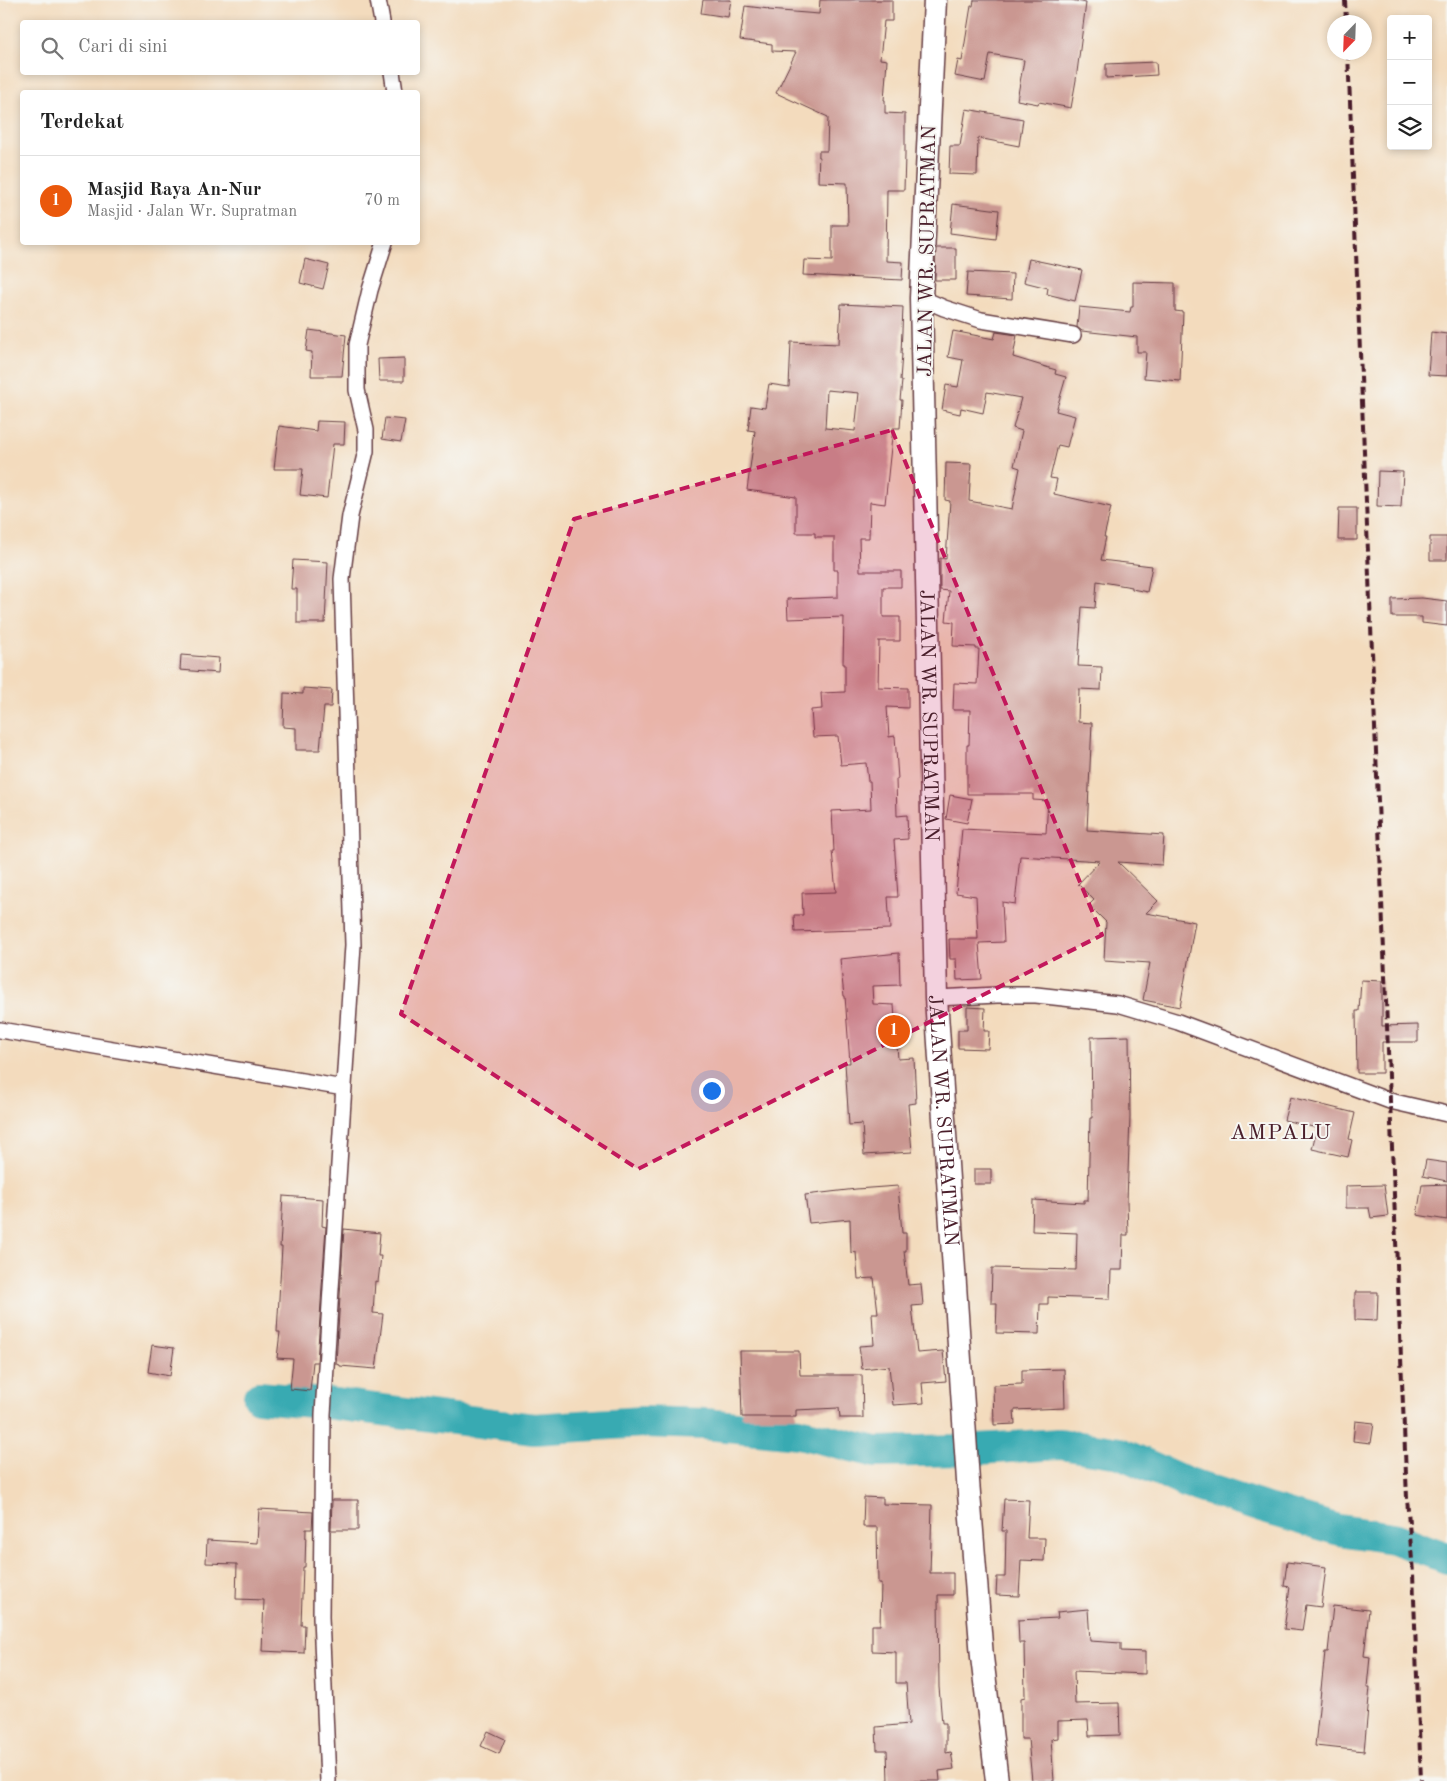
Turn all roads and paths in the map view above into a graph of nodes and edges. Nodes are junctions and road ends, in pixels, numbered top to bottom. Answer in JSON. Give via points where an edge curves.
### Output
{"nodes":[{"id":1,"x":378,"y":0,"type":"edge"},
{"id":2,"x":935,"y":0,"type":"edge"},
{"id":3,"x":382,"y":20,"type":"edge"},
{"id":4,"x":392,"y":75,"type":"edge"},
{"id":5,"x":395,"y":90,"type":"edge"},
{"id":6,"x":383,"y":245,"type":"edge"},
{"id":7,"x":921,"y":298,"type":"junction"},
{"id":8,"x":1073,"y":335,"type":"dead end"},
{"id":9,"x":936,"y":998,"type":"junction"},
{"id":10,"x":0,"y":1030,"type":"edge"},
{"id":11,"x":344,"y":1088,"type":"junction"},
{"id":12,"x":1447,"y":1114,"type":"edge"},
{"id":13,"x":328,"y":1781,"type":"edge"},
{"id":14,"x":997,"y":1781,"type":"edge"}],
"edges":[{"from":1,"to":3,"type":"street"},
{"from":2,"to":7,"type":"main road","name":"JALAN WR. SUPRATMAN"},
{"from":4,"to":5,"type":"street"},
{"from":6,"to":11,"type":"street","via":[[357,346],[357,390],[366,430],[366,451],[350,516],[342,579],[353,945]]},
{"from":7,"to":8,"type":"street","via":[[974,318]]},
{"from":7,"to":9,"type":"main road","name":"JALAN WR. SUPRATMAN"},
{"from":9,"to":12,"type":"street","via":[[1036,995],[1118,1004],[1178,1022],[1390,1101]]},
{"from":9,"to":14,"type":"main road","name":"JALAN WR. SUPRATMAN","via":[[968,1481],[982,1657]]},
{"from":10,"to":11,"type":"street"},
{"from":11,"to":13,"type":"street","via":[[323,1394],[321,1617]]}]}
